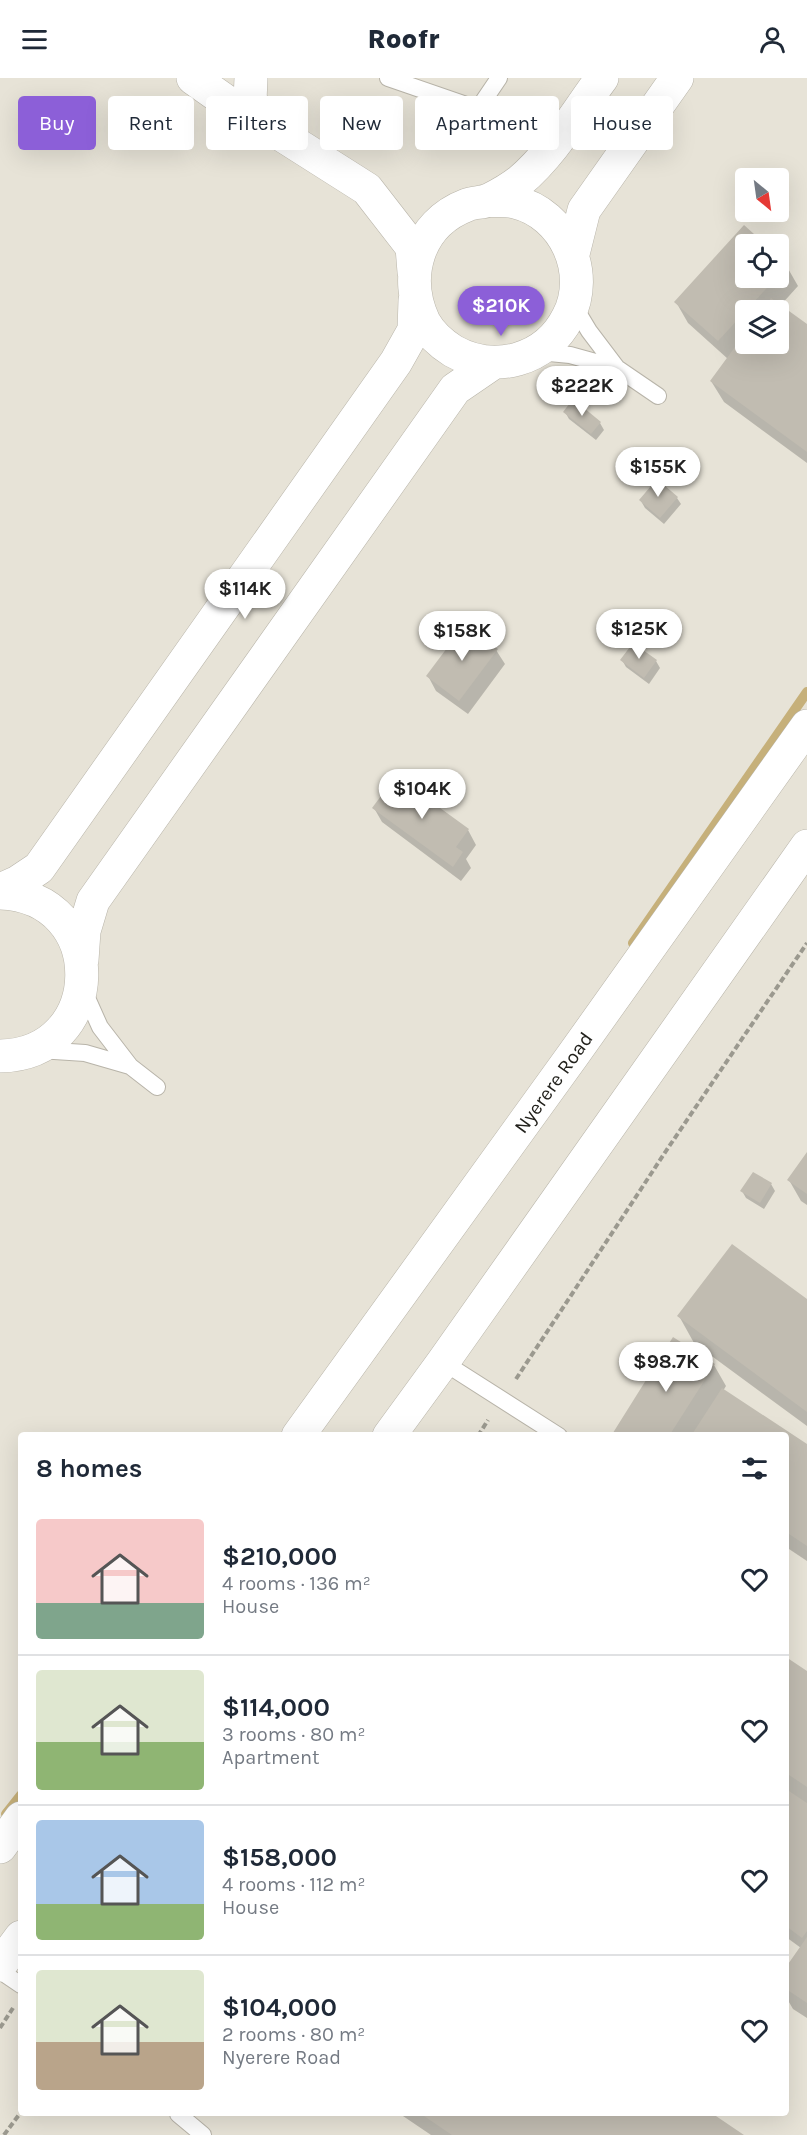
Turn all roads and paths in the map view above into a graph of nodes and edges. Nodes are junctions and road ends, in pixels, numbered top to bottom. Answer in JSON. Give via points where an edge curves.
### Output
{"nodes":[{"id":1,"x":194,"y":78,"type":"edge"},
{"id":2,"x":251,"y":78,"type":"edge"},
{"id":3,"x":388,"y":78,"type":"edge"},
{"id":4,"x":499,"y":78,"type":"edge"},
{"id":5,"x":602,"y":78,"type":"edge"},
{"id":6,"x":677,"y":78,"type":"edge"},
{"id":7,"x":219,"y":96,"type":"edge"},
{"id":8,"x":250,"y":96,"type":"edge"},
{"id":9,"x":306,"y":150,"type":"edge"},
{"id":10,"x":488,"y":200,"type":"junction"},
{"id":11,"x":573,"y":254,"type":"junction"},
{"id":12,"x":414,"y":286,"type":"junction"},
{"id":13,"x":574,"y":306,"type":"junction"},
{"id":14,"x":536,"y":351,"type":"junction"},
{"id":15,"x":493,"y":363,"type":"junction"},
{"id":16,"x":617,"y":368,"type":"junction"},
{"id":17,"x":658,"y":396,"type":"dead end"},
{"id":18,"x":807,"y":726,"type":"edge"},
{"id":19,"x":807,"y":846,"type":"edge"},
{"id":20,"x":0,"y":892,"type":"edge"},
{"id":21,"x":807,"y":943,"type":"edge"},
{"id":22,"x":82,"y":973,"type":"junction"},
{"id":23,"x":35,"y":1049,"type":"junction"},
{"id":24,"x":0,"y":1056,"type":"edge"},
{"id":25,"x":130,"y":1066,"type":"junction"},
{"id":26,"x":157,"y":1087,"type":"dead end"},
{"id":27,"x":443,"y":1362,"type":"junction"},
{"id":28,"x":502,"y":1400,"type":"junction"},
{"id":29,"x":301,"y":1432,"type":"edge"},
{"id":30,"x":392,"y":1432,"type":"edge"},
{"id":31,"x":481,"y":1432,"type":"edge"},
{"id":32,"x":553,"y":1432,"type":"edge"},
{"id":33,"x":18,"y":1822,"type":"edge"},
{"id":34,"x":0,"y":1847,"type":"edge"},
{"id":35,"x":18,"y":1941,"type":"edge"},
{"id":36,"x":0,"y":1965,"type":"edge"},
{"id":37,"x":0,"y":1971,"type":"edge"},
{"id":38,"x":18,"y":1983,"type":"edge"},
{"id":39,"x":16,"y":2004,"type":"dead end"},
{"id":40,"x":0,"y":2028,"type":"edge"},
{"id":41,"x":18,"y":2116,"type":"edge"},
{"id":42,"x":180,"y":2116,"type":"edge"},
{"id":43,"x":4,"y":2135,"type":"edge"},
{"id":44,"x":203,"y":2135,"type":"edge"}],
"edges":[{"from":1,"to":7,"type":"main road"},
{"from":2,"to":8,"type":"main road"},
{"from":3,"to":4,"type":"lane","via":[[478,109]]},
{"from":5,"to":10,"type":"main road","via":[[539,164]]},
{"from":6,"to":11,"type":"main road","via":[[584,210]]},
{"from":9,"to":12,"type":"main road","via":[[367,189],[412,247]]},
{"from":10,"to":11,"type":"main road","via":[[515,202],[540,213],[560,230]]},
{"from":10,"to":12,"type":"main road","via":[[466,205],[430,231],[419,251]]},
{"from":11,"to":13,"type":"main road","via":[[578,280]]},
{"from":12,"to":15,"type":"main road","via":[[425,325],[443,345],[467,359]]},
{"from":12,"to":20,"type":"main road","via":[[414,330],[389,372],[39,868]]},
{"from":13,"to":14,"type":"main road","via":[[562,329]]},
{"from":13,"to":16,"type":"lane"},
{"from":14,"to":15,"type":"main road","via":[[519,360]]},
{"from":14,"to":16,"type":"lane","via":[[570,354]]},
{"from":15,"to":22,"type":"main road","via":[[455,389],[93,901],[84,931]]},
{"from":16,"to":17,"type":"lane"},
{"from":18,"to":29,"type":"main road","name":"Nyerere Road"},
{"from":19,"to":27,"type":"main road"},
{"from":20,"to":22,"type":"main road","via":[[33,899],[51,909],[75,941]]},
{"from":21,"to":28,"type":"path"},
{"from":22,"to":23,"type":"main road","via":[[76,1006],[67,1024]]},
{"from":22,"to":25,"type":"lane","via":[[100,1027]]},
{"from":23,"to":24,"type":"main road"},
{"from":23,"to":25,"type":"lane","via":[[86,1053]]},
{"from":25,"to":26,"type":"lane"},
{"from":27,"to":28,"type":"lane"},
{"from":27,"to":30,"type":"main road"},
{"from":28,"to":31,"type":"path"},
{"from":28,"to":32,"type":"lane"},
{"from":33,"to":34,"type":"main road"},
{"from":35,"to":36,"type":"main road"},
{"from":37,"to":38,"type":"lane"},
{"from":39,"to":40,"type":"path"},
{"from":41,"to":43,"type":"path"},
{"from":42,"to":44,"type":"lane"}]}
